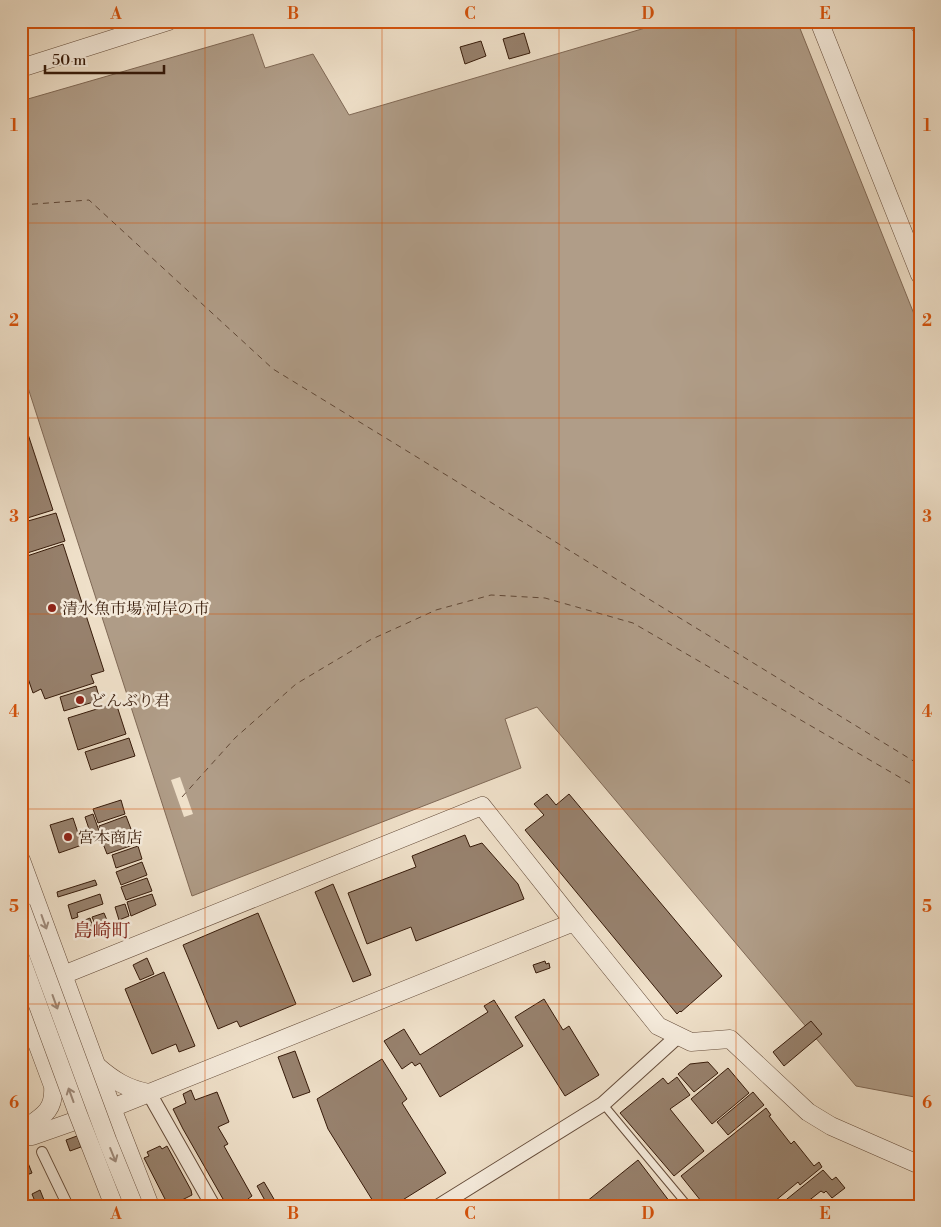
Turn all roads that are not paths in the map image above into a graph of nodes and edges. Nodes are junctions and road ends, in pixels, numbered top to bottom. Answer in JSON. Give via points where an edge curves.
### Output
{"nodes":[{"id":1,"x":169,"y":21,"type":"edge"},
{"id":2,"x":819,"y":21,"type":"edge"},
{"id":3,"x":918,"y":21,"type":"edge"},
{"id":4,"x":920,"y":25,"type":"edge"},
{"id":5,"x":21,"y":68,"type":"edge"},
{"id":6,"x":920,"y":275,"type":"edge"},
{"id":7,"x":21,"y":860,"type":"edge"},
{"id":8,"x":21,"y":907,"type":"edge"},
{"id":9,"x":574,"y":922,"type":"junction"},
{"id":10,"x":21,"y":959,"type":"edge"},
{"id":11,"x":63,"y":975,"type":"junction"},
{"id":12,"x":21,"y":995,"type":"edge"},
{"id":13,"x":21,"y":1000,"type":"edge"},
{"id":14,"x":678,"y":1036,"type":"junction"},
{"id":15,"x":96,"y":1065,"type":"junction"},
{"id":16,"x":149,"y":1093,"type":"junction"},
{"id":17,"x":603,"y":1104,"type":"junction"},
{"id":18,"x":112,"y":1108,"type":"junction"},
{"id":19,"x":21,"y":1131,"type":"edge"},
{"id":20,"x":21,"y":1137,"type":"edge"},
{"id":21,"x":42,"y":1152,"type":"dead end"},
{"id":22,"x":920,"y":1165,"type":"edge"},
{"id":23,"x":68,"y":1206,"type":"edge"},
{"id":24,"x":114,"y":1206,"type":"edge"},
{"id":25,"x":134,"y":1206,"type":"edge"},
{"id":26,"x":150,"y":1206,"type":"edge"},
{"id":27,"x":213,"y":1206,"type":"edge"},
{"id":28,"x":439,"y":1206,"type":"edge"},
{"id":29,"x":688,"y":1206,"type":"edge"}],
"edges":[{"from":1,"to":5,"type":"street"},
{"from":2,"to":6,"type":"street"},
{"from":3,"to":4,"type":"street"},
{"from":7,"to":11,"type":"street","one_way":true},
{"from":8,"to":25,"type":"street","one_way":true,"bridge":true},
{"from":9,"to":11,"type":"street","via":[[482,806]]},
{"from":9,"to":14,"type":"street","via":[[658,1026]]},
{"from":9,"to":16,"type":"street"},
{"from":24,"to":10,"type":"street","one_way":true,"bridge":true},
{"from":11,"to":12,"type":"street"},
{"from":11,"to":15,"type":"street"},
{"from":13,"to":19,"type":"street","via":[[53,1086],[54,1100],[50,1108]]},
{"from":14,"to":17,"type":"street"},
{"from":14,"to":22,"type":"street","via":[[691,1042],[730,1040],[808,1112],[831,1126]]},
{"from":15,"to":16,"type":"street","via":[[122,1085]]},
{"from":15,"to":18,"type":"street"},
{"from":16,"to":18,"type":"street"},
{"from":16,"to":27,"type":"street"},
{"from":17,"to":28,"type":"street"},
{"from":17,"to":29,"type":"lane"},
{"from":18,"to":20,"type":"street"},
{"from":18,"to":26,"type":"street"},
{"from":21,"to":23,"type":"street"}]}
